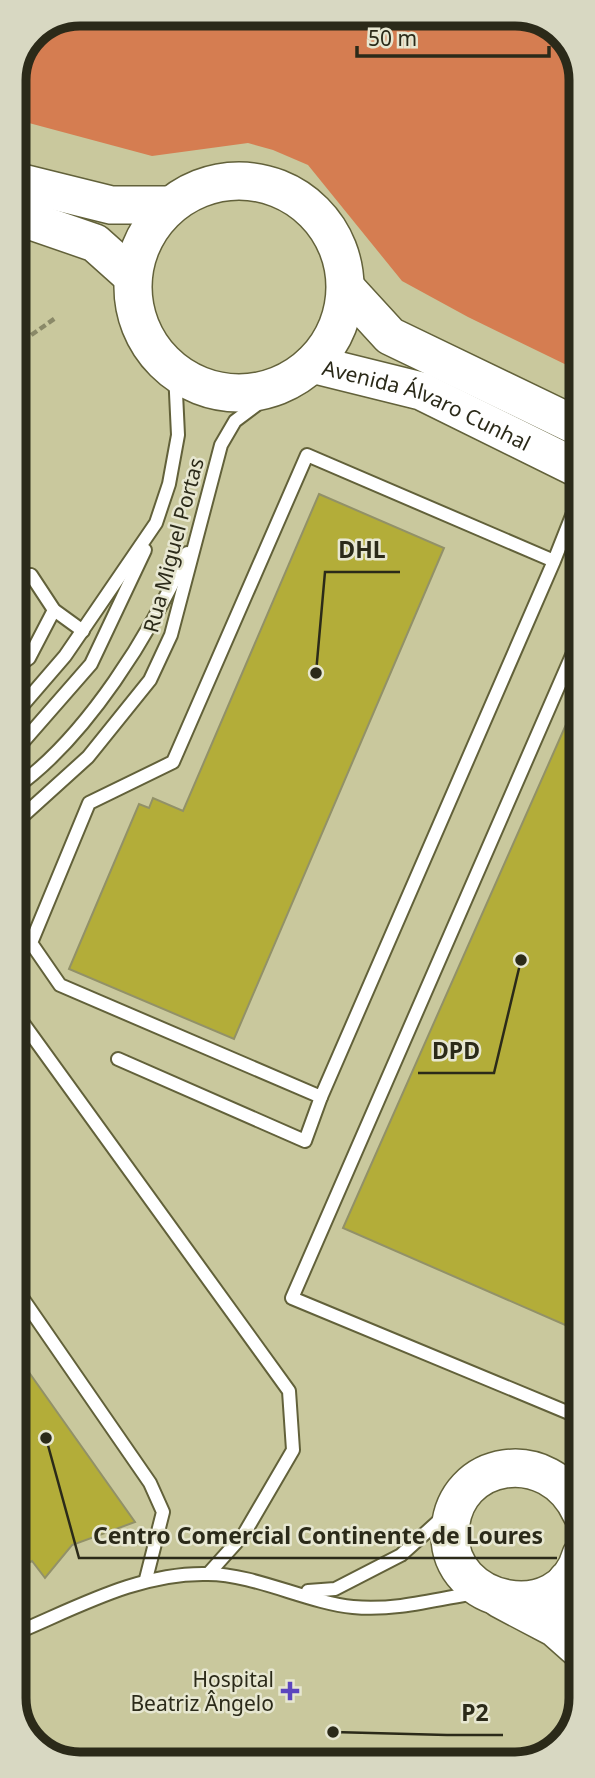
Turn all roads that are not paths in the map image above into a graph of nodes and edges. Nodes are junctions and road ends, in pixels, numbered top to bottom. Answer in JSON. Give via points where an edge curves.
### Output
{"nodes":[{"id":1,"x":26,"y":184,"type":"edge"},
{"id":2,"x":170,"y":205,"type":"junction"},
{"id":3,"x":26,"y":219,"type":"edge"},
{"id":4,"x":132,"y":277,"type":"junction"},
{"id":5,"x":346,"y":288,"type":"junction"},
{"id":6,"x":302,"y":371,"type":"junction"},
{"id":7,"x":175,"y":372,"type":"junction"},
{"id":8,"x":569,"y":422,"type":"edge"},
{"id":9,"x":569,"y":464,"type":"edge"},
{"id":10,"x":203,"y":517,"type":"junction"},
{"id":11,"x":156,"y":523,"type":"junction"},
{"id":12,"x":569,"y":523,"type":"edge"},
{"id":13,"x":554,"y":561,"type":"junction"},
{"id":14,"x":31,"y":575,"type":"dead end"},
{"id":15,"x":54,"y":610,"type":"junction"},
{"id":16,"x":83,"y":631,"type":"junction"},
{"id":17,"x":26,"y":660,"type":"edge"},
{"id":18,"x":569,"y":663,"type":"edge"},
{"id":19,"x":26,"y":701,"type":"edge"},
{"id":20,"x":26,"y":738,"type":"edge"},
{"id":21,"x":26,"y":780,"type":"edge"},
{"id":22,"x":26,"y":813,"type":"edge"},
{"id":23,"x":26,"y":1027,"type":"edge"},
{"id":24,"x":118,"y":1059,"type":"dead end"},
{"id":25,"x":321,"y":1097,"type":"junction"},
{"id":26,"x":26,"y":1303,"type":"edge"},
{"id":27,"x":569,"y":1413,"type":"edge"},
{"id":28,"x":569,"y":1471,"type":"edge"},
{"id":29,"x":468,"y":1489,"type":"junction"},
{"id":30,"x":209,"y":1573,"type":"junction"},
{"id":31,"x":569,"y":1573,"type":"edge"},
{"id":32,"x":146,"y":1579,"type":"junction"},
{"id":33,"x":298,"y":1592,"type":"junction"},
{"id":34,"x":490,"y":1595,"type":"junction"},
{"id":35,"x":26,"y":1629,"type":"edge"},
{"id":36,"x":569,"y":1640,"type":"edge"}],
"edges":[{"from":1,"to":2,"type":"main road","via":[[111,205]]},
{"from":2,"to":4,"type":"main road","via":[[139,250]]},
{"from":2,"to":5,"type":"main road","via":[[200,188],[234,180],[279,189],[300,199],[325,223],[341,254]]},
{"from":3,"to":4,"type":"main road","via":[[95,243]]},
{"from":4,"to":7,"type":"main road","via":[[141,330]]},
{"from":5,"to":6,"type":"main road","via":[[330,342]]},
{"from":5,"to":8,"type":"main road","name":"Avenida Álvaro Cunhal","via":[[390,336]]},
{"from":6,"to":7,"type":"main road","via":[[263,390],[232,392],[202,386]]},
{"from":6,"to":9,"type":"main road","name":"Avenida Álvaro Cunhal","via":[[421,391]]},
{"from":6,"to":10,"type":"lane","name":"Rua Miguel Portas","via":[[235,421],[221,445]]},
{"from":7,"to":11,"type":"lane","name":"Rua Miguel Portas","via":[[178,435]]},
{"from":10,"to":21,"type":"lane","via":[[170,590],[117,677],[42,769]]},
{"from":10,"to":22,"type":"lane","name":"Rua Miguel Portas","via":[[171,635],[150,680],[88,757]]},
{"from":11,"to":16,"type":"lane","name":"Rua Miguel Portas"},
{"from":11,"to":20,"type":"lane","via":[[91,664]]},
{"from":12,"to":13,"type":"lane"},
{"from":13,"to":25,"type":"lane"},
{"from":13,"to":25,"type":"lane","via":[[307,454],[173,762],[89,803],[31,943],[60,985]]},
{"from":14,"to":15,"type":"lane"},
{"from":15,"to":16,"type":"lane"},
{"from":15,"to":17,"type":"lane"},
{"from":16,"to":19,"type":"lane","name":"Rua Miguel Portas"},
{"from":18,"to":27,"type":"lane","via":[[292,1298]]},
{"from":23,"to":30,"type":"lane","via":[[289,1391],[293,1450],[244,1534]]},
{"from":24,"to":25,"type":"lane","via":[[305,1142]]},
{"from":26,"to":32,"type":"lane","via":[[150,1483],[163,1511]]},
{"from":28,"to":29,"type":"main road","via":[[501,1469]]},
{"from":29,"to":33,"type":"lane","via":[[401,1555],[335,1589]]},
{"from":29,"to":34,"type":"main road","via":[[455,1509],[450,1532],[453,1555],[464,1576]]},
{"from":30,"to":32,"type":"lane"},
{"from":30,"to":33,"type":"lane"},
{"from":31,"to":34,"type":"main road","via":[[547,1595],[523,1601]]},
{"from":32,"to":35,"type":"lane"},
{"from":33,"to":34,"type":"lane","via":[[351,1607],[394,1609]]},
{"from":34,"to":36,"type":"main road","via":[[555,1628]]}]}
